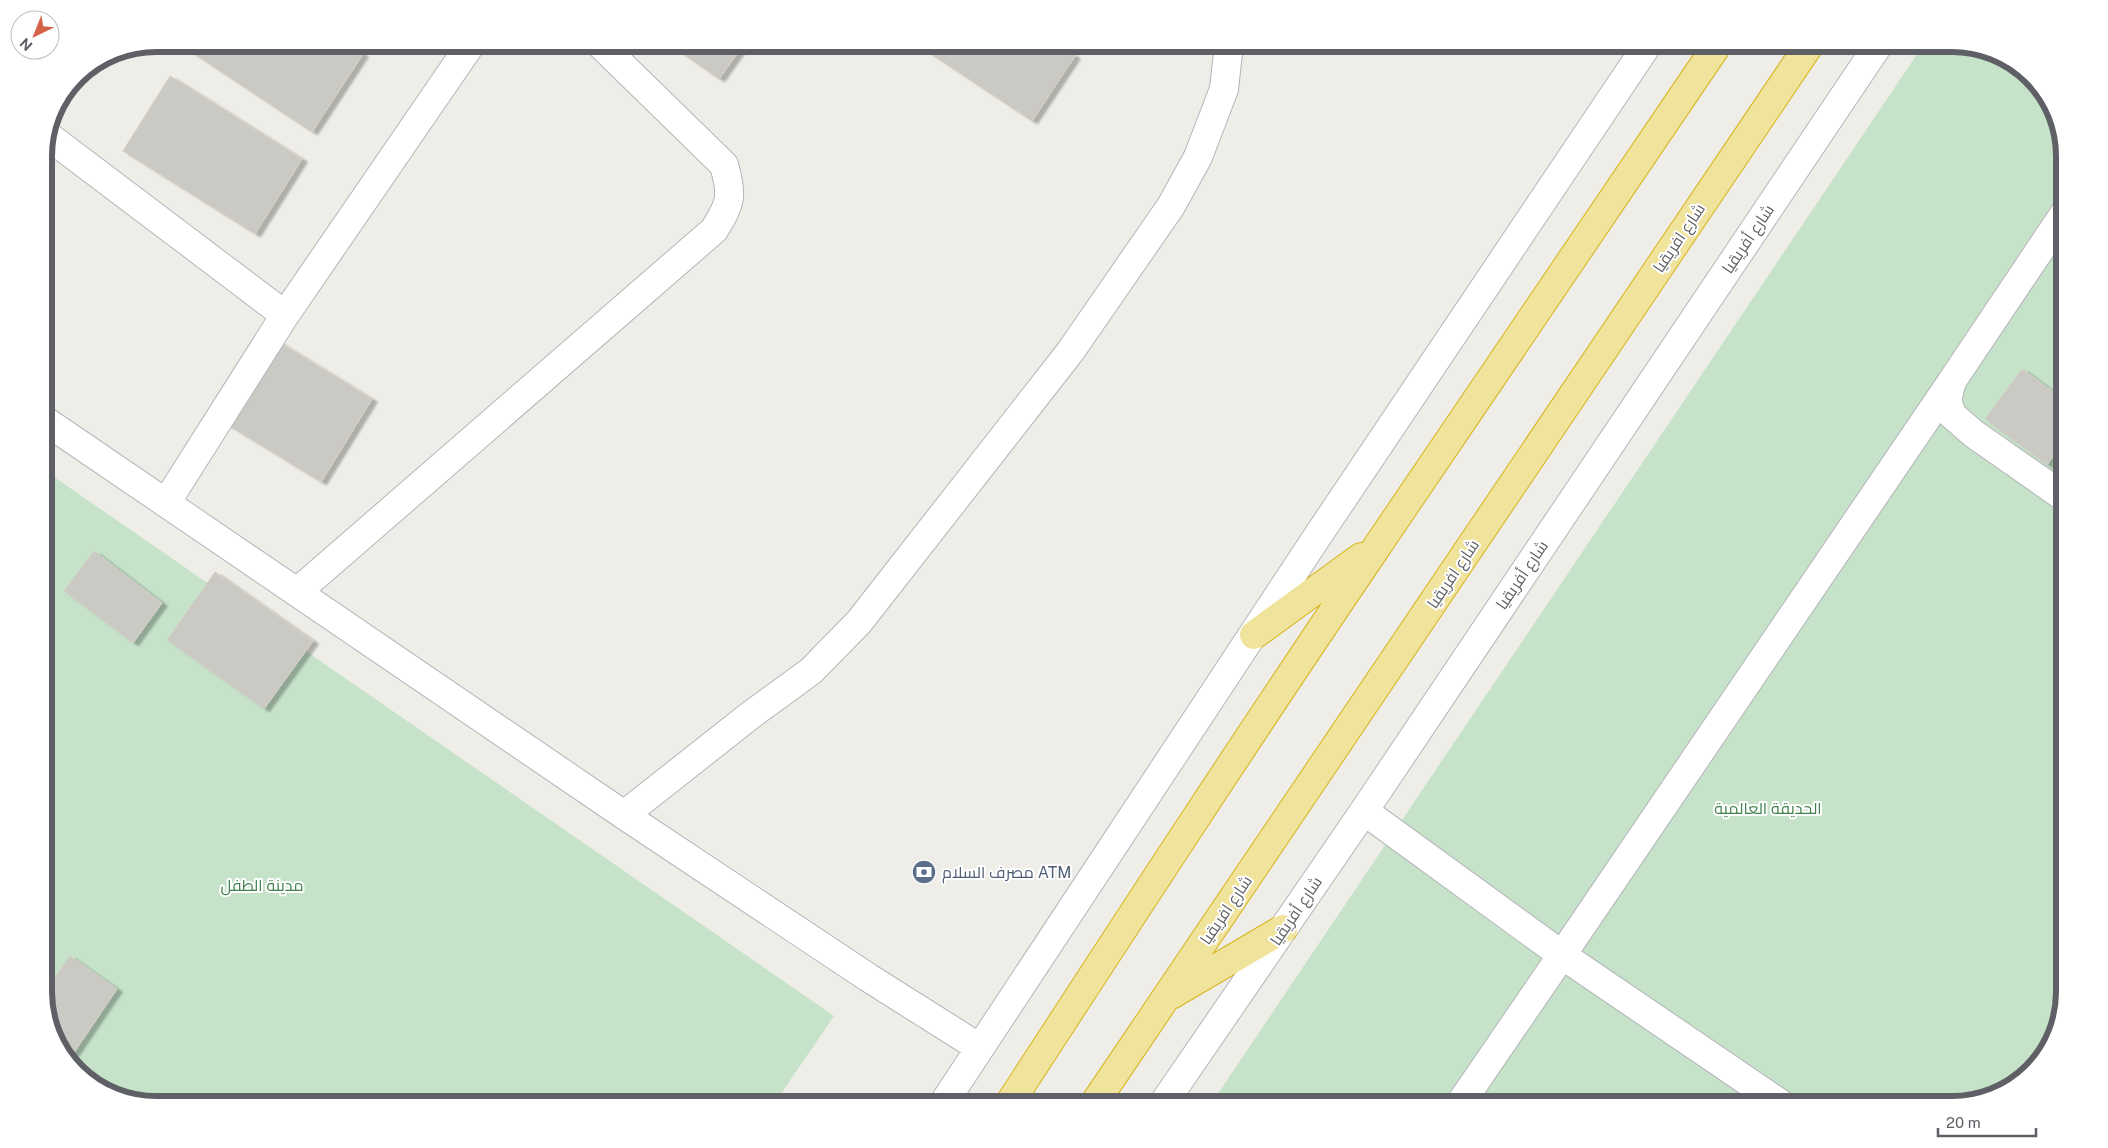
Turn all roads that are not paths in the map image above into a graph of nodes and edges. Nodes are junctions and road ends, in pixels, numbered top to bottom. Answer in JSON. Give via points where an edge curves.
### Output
{"nodes":[{"id":1,"x":466,"y":52,"type":"edge"},
{"id":2,"x":608,"y":52,"type":"edge"},
{"id":3,"x":1228,"y":52,"type":"edge"},
{"id":4,"x":1643,"y":52,"type":"edge"},
{"id":5,"x":1713,"y":52,"type":"edge"},
{"id":6,"x":1805,"y":52,"type":"edge"},
{"id":7,"x":1874,"y":52,"type":"edge"},
{"id":8,"x":54,"y":141,"type":"edge"},
{"id":9,"x":2055,"y":227,"type":"edge"},
{"id":10,"x":285,"y":315,"type":"junction"},
{"id":11,"x":1952,"y":381,"type":"junction"},
{"id":12,"x":53,"y":426,"type":"edge"},
{"id":13,"x":2055,"y":491,"type":"edge"},
{"id":14,"x":166,"y":503,"type":"junction"},
{"id":15,"x":1377,"y":546,"type":"junction"},
{"id":16,"x":297,"y":592,"type":"junction"},
{"id":17,"x":1254,"y":636,"type":"junction"},
{"id":18,"x":1364,"y":811,"type":"junction"},
{"id":19,"x":624,"y":815,"type":"junction"},
{"id":20,"x":1284,"y":929,"type":"junction"},
{"id":21,"x":1562,"y":955,"type":"junction"},
{"id":22,"x":1166,"y":999,"type":"junction"},
{"id":23,"x":980,"y":1048,"type":"junction"},
{"id":24,"x":948,"y":1096,"type":"edge"},
{"id":25,"x":1014,"y":1096,"type":"edge"},
{"id":26,"x":1099,"y":1096,"type":"edge"},
{"id":27,"x":1169,"y":1096,"type":"edge"},
{"id":28,"x":1465,"y":1096,"type":"edge"},
{"id":29,"x":1769,"y":1096,"type":"edge"}],
"edges":[{"from":1,"to":10,"type":"street"},
{"from":2,"to":16,"type":"street","via":[[724,166],[731,188],[728,209],[714,230]]},
{"from":3,"to":19,"type":"street","via":[[1224,89],[1198,157],[1171,206],[1070,352],[872,607],[811,672]]},
{"from":4,"to":17,"type":"street","via":[[1322,529]]},
{"from":5,"to":15,"type":"highway"},
{"from":6,"to":22,"type":"highway","name":"شارع افريقيا"},
{"from":7,"to":18,"type":"street","name":"شارع أفريقيا"},
{"from":8,"to":10,"type":"street"},
{"from":9,"to":11,"type":"street"},
{"from":10,"to":14,"type":"street"},
{"from":11,"to":13,"type":"street","via":[[1947,400],[1952,415]]},
{"from":11,"to":21,"type":"street"},
{"from":12,"to":14,"type":"street"},
{"from":14,"to":16,"type":"street"},
{"from":15,"to":17,"type":"highway"},
{"from":15,"to":25,"type":"highway"},
{"from":16,"to":19,"type":"street"},
{"from":17,"to":23,"type":"street"},
{"from":18,"to":20,"type":"street","name":"شارع أفريقيا"},
{"from":18,"to":21,"type":"street"},
{"from":19,"to":23,"type":"street","via":[[860,973]]},
{"from":20,"to":22,"type":"highway"},
{"from":20,"to":27,"type":"street","name":"شارع أفريقيا"},
{"from":21,"to":28,"type":"street"},
{"from":21,"to":29,"type":"street"},
{"from":22,"to":26,"type":"highway","name":"شارع افريقيا"},
{"from":23,"to":24,"type":"street"}]}
